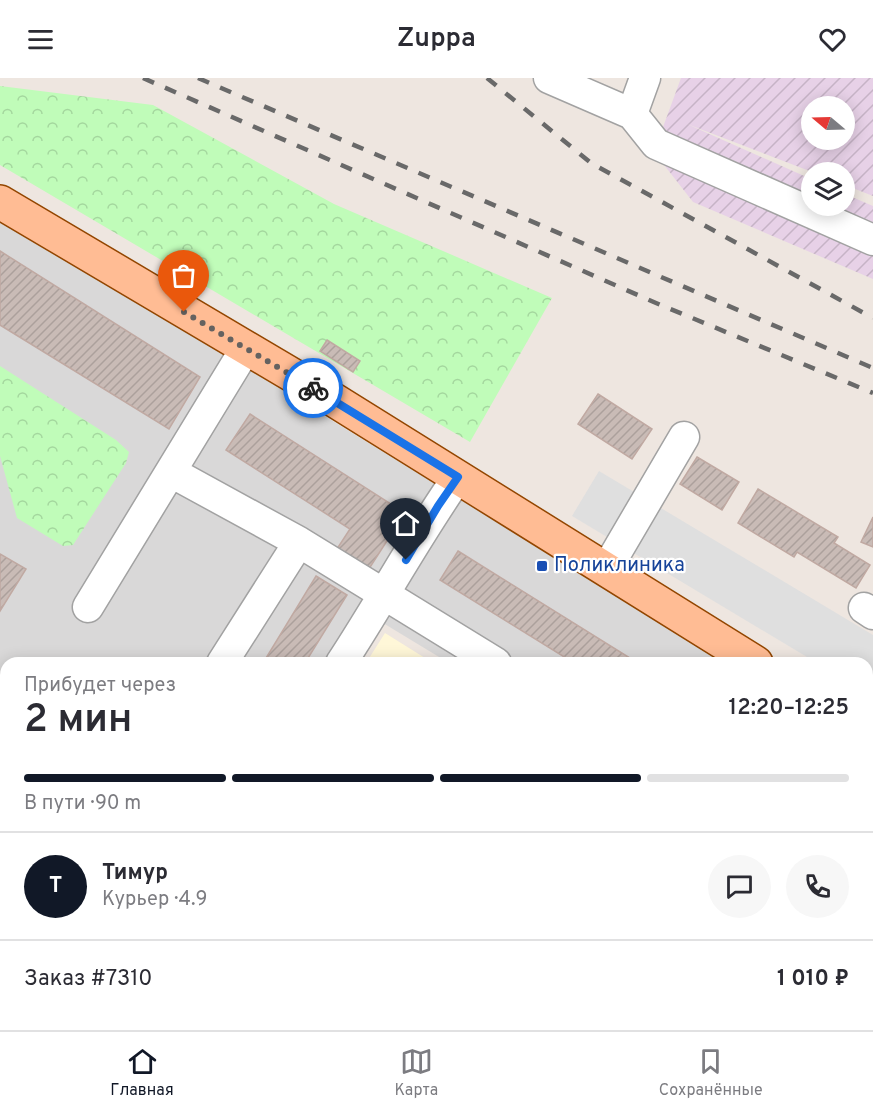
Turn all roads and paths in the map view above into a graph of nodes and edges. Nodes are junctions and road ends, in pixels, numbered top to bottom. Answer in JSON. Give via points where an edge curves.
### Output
{"nodes":[{"id":1,"x":549,"y":78,"type":"edge"},
{"id":2,"x":645,"y":78,"type":"edge"},
{"id":3,"x":632,"y":114,"type":"junction"},
{"id":4,"x":0,"y":202,"type":"edge"},
{"id":5,"x":873,"y":240,"type":"edge"},
{"id":6,"x":246,"y":348,"type":"junction"},
{"id":7,"x":684,"y":437,"type":"dead end"},
{"id":8,"x":171,"y":472,"type":"junction"},
{"id":9,"x":458,"y":477,"type":"junction"},
{"id":10,"x":299,"y":542,"type":"junction"},
{"id":11,"x":606,"y":570,"type":"junction"},
{"id":12,"x":385,"y":596,"type":"junction"},
{"id":13,"x":88,"y":607,"type":"dead end"},
{"id":14,"x":226,"y":657,"type":"edge"},
{"id":15,"x":345,"y":657,"type":"edge"},
{"id":16,"x":486,"y":657,"type":"edge"},
{"id":17,"x":746,"y":657,"type":"edge"}],
"edges":[{"from":1,"to":3,"type":"street"},
{"from":2,"to":3,"type":"street"},
{"from":3,"to":5,"type":"street","via":[[656,144]]},
{"from":4,"to":6,"type":"main road"},
{"from":6,"to":8,"type":"street"},
{"from":6,"to":9,"type":"main road"},
{"from":7,"to":11,"type":"street"},
{"from":8,"to":10,"type":"street"},
{"from":8,"to":13,"type":"street"},
{"from":9,"to":11,"type":"main road"},
{"from":9,"to":12,"type":"street"},
{"from":10,"to":12,"type":"street"},
{"from":10,"to":14,"type":"street"},
{"from":11,"to":17,"type":"main road"},
{"from":12,"to":15,"type":"street"},
{"from":12,"to":16,"type":"street"}]}
